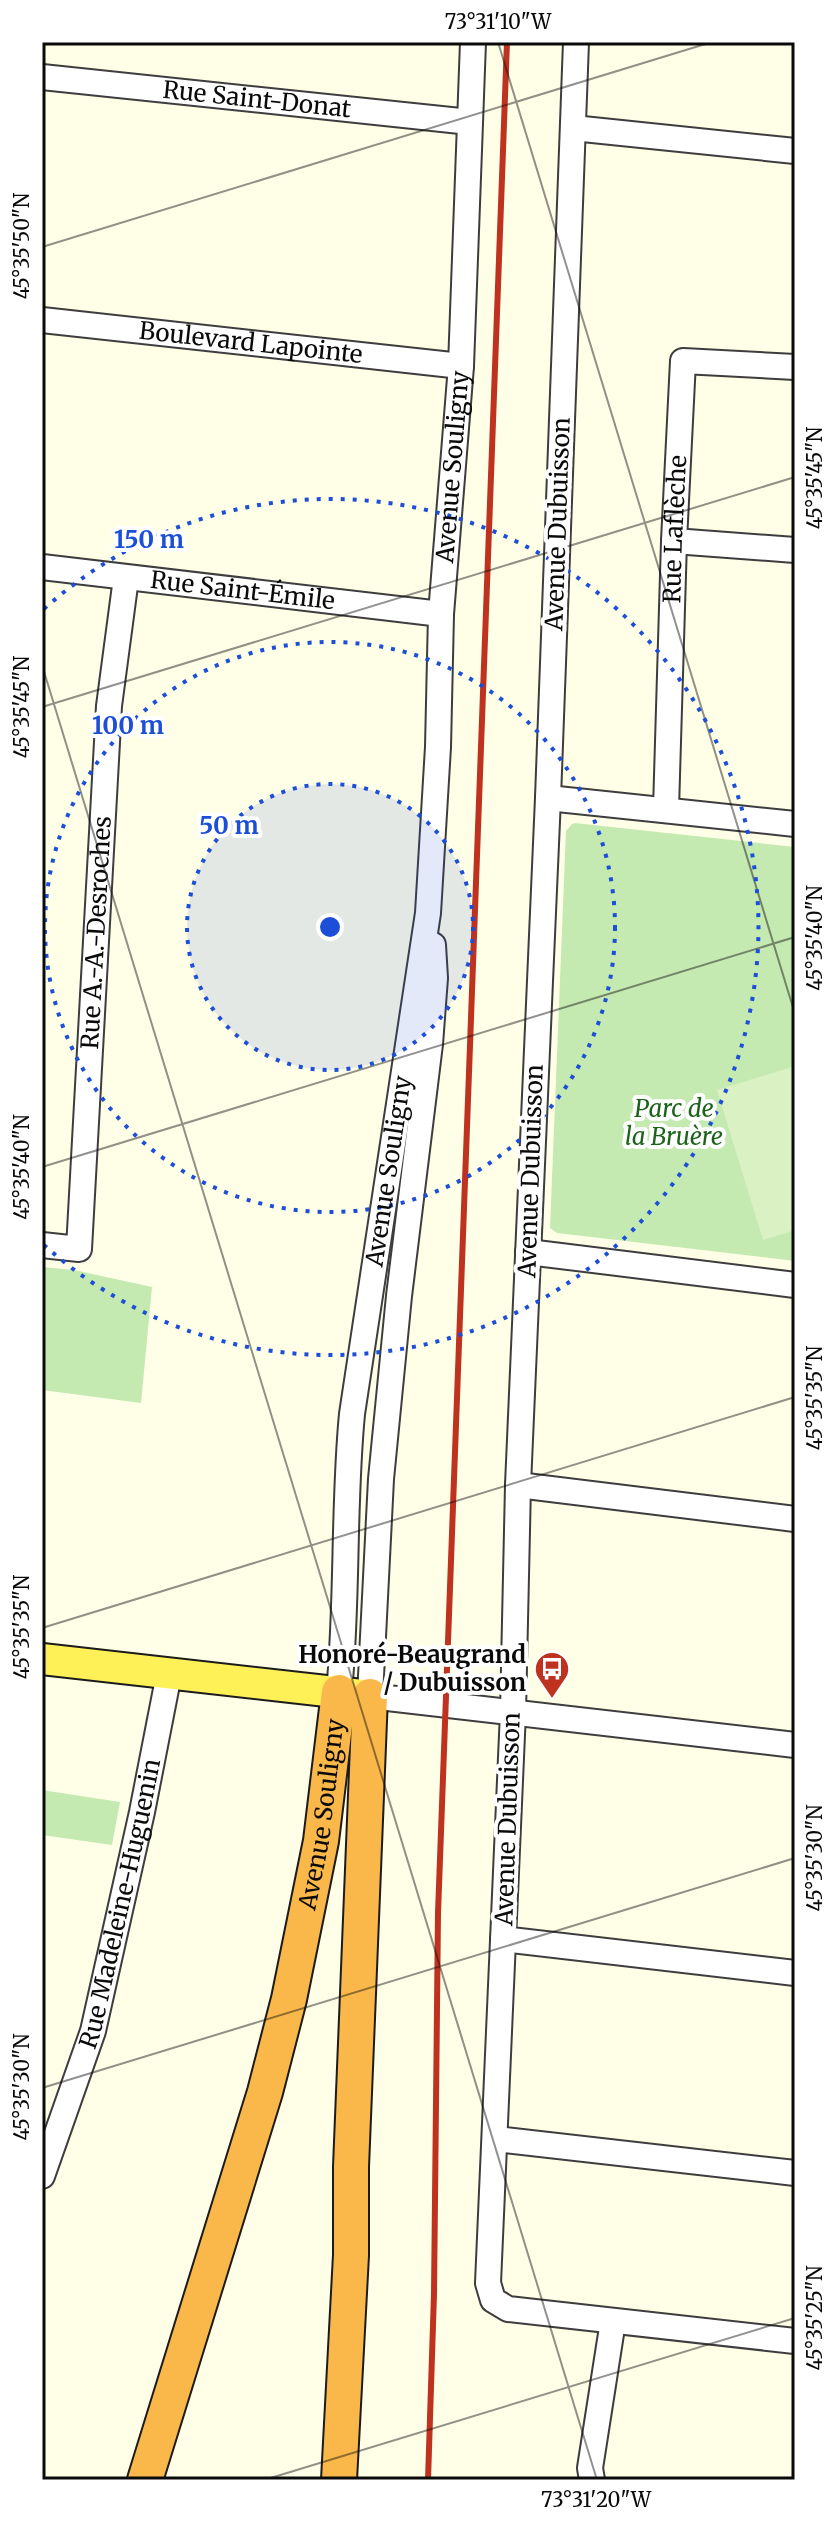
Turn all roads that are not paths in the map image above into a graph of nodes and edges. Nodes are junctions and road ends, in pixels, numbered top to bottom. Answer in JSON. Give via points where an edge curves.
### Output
{"nodes":[{"id":1,"x":473,"y":42,"type":"edge"},
{"id":2,"x":576,"y":42,"type":"edge"},
{"id":3,"x":42,"y":77,"type":"edge"},
{"id":4,"x":470,"y":122,"type":"junction"},
{"id":5,"x":573,"y":128,"type":"junction"},
{"id":6,"x":795,"y":151,"type":"edge"},
{"id":7,"x":42,"y":320,"type":"edge"},
{"id":8,"x":461,"y":366,"type":"junction"},
{"id":9,"x":795,"y":367,"type":"edge"},
{"id":10,"x":674,"y":541,"type":"junction"},
{"id":11,"x":795,"y":550,"type":"edge"},
{"id":12,"x":42,"y":567,"type":"edge"},
{"id":13,"x":126,"y":578,"type":"junction"},
{"id":14,"x":441,"y":614,"type":"junction"},
{"id":15,"x":548,"y":798,"type":"junction"},
{"id":16,"x":666,"y":809,"type":"junction"},
{"id":17,"x":795,"y":824,"type":"edge"},
{"id":18,"x":429,"y":891,"type":"junction"},
{"id":19,"x":42,"y":1245,"type":"edge"},
{"id":20,"x":528,"y":1252,"type":"junction"},
{"id":21,"x":795,"y":1285,"type":"edge"},
{"id":22,"x":518,"y":1485,"type":"junction"},
{"id":23,"x":795,"y":1519,"type":"edge"},
{"id":24,"x":42,"y":1659,"type":"edge"},
{"id":25,"x":169,"y":1674,"type":"junction"},
{"id":26,"x":354,"y":1694,"type":"junction"},
{"id":27,"x":513,"y":1712,"type":"junction"},
{"id":28,"x":795,"y":1745,"type":"edge"},
{"id":29,"x":503,"y":1939,"type":"junction"},
{"id":30,"x":795,"y":1973,"type":"edge"},
{"id":31,"x":496,"y":2139,"type":"junction"},
{"id":32,"x":795,"y":2173,"type":"edge"},
{"id":33,"x":42,"y":2176,"type":"edge"},
{"id":34,"x":613,"y":2321,"type":"junction"},
{"id":35,"x":795,"y":2341,"type":"edge"},
{"id":36,"x":339,"y":2476,"type":"edge"},
{"id":37,"x":145,"y":2480,"type":"edge"},
{"id":38,"x":592,"y":2480,"type":"edge"}],
"edges":[{"from":1,"to":4,"type":"street","name":"Avenue Souligny"},
{"from":2,"to":5,"type":"street","name":"Avenue Dubuisson"},
{"from":3,"to":4,"type":"street","name":"Rue Saint-Donat"},
{"from":4,"to":8,"type":"street","name":"Avenue Souligny"},
{"from":5,"to":6,"type":"street"},
{"from":5,"to":15,"type":"street","name":"Avenue Dubuisson"},
{"from":7,"to":8,"type":"street","name":"Boulevard Lapointe"},
{"from":8,"to":14,"type":"street","name":"Avenue Souligny"},
{"from":9,"to":10,"type":"street","name":"Rue Laflèche","via":[[683,361]]},
{"from":10,"to":11,"type":"street"},
{"from":10,"to":16,"type":"street","name":"Rue Laflèche"},
{"from":12,"to":13,"type":"street","name":"Rue Saint-Émile"},
{"from":13,"to":14,"type":"street","name":"Rue Saint-Émile"},
{"from":13,"to":19,"type":"street","name":"Rue A.-A.-Desroches","via":[[109,706],[79,1249]]},
{"from":14,"to":18,"type":"street","name":"Avenue Souligny"},
{"from":15,"to":16,"type":"street"},
{"from":15,"to":20,"type":"street","name":"Avenue Dubuisson"},
{"from":16,"to":17,"type":"street"},
{"from":18,"to":26,"type":"street","name":"Avenue Souligny","via":[[435,978],[430,1044]]},
{"from":18,"to":26,"type":"street","name":"Avenue Souligny","via":[[352,1414],[345,1496]]},
{"from":20,"to":21,"type":"street"},
{"from":20,"to":22,"type":"street","name":"Avenue Dubuisson"},
{"from":22,"to":23,"type":"street"},
{"from":22,"to":27,"type":"street","name":"Avenue Dubuisson"},
{"from":24,"to":25,"type":"main road"},
{"from":25,"to":26,"type":"main road"},
{"from":25,"to":33,"type":"street","name":"Rue Madeleine-Huguenin","via":[[93,2031]]},
{"from":26,"to":27,"type":"street"},
{"from":26,"to":36,"type":"highway","name":"Avenue Souligny","via":[[351,2255]]},
{"from":26,"to":37,"type":"highway","name":"Avenue Souligny","via":[[265,2092]]},
{"from":27,"to":28,"type":"street"},
{"from":27,"to":29,"type":"street","name":"Avenue Dubuisson"},
{"from":29,"to":30,"type":"street"},
{"from":29,"to":31,"type":"street","name":"Avenue Dubuisson"},
{"from":31,"to":32,"type":"street"},
{"from":31,"to":34,"type":"street","name":"Avenue Dubuisson","via":[[488,2283],[493,2300],[508,2309]]},
{"from":34,"to":35,"type":"street"},
{"from":34,"to":38,"type":"street"}]}
